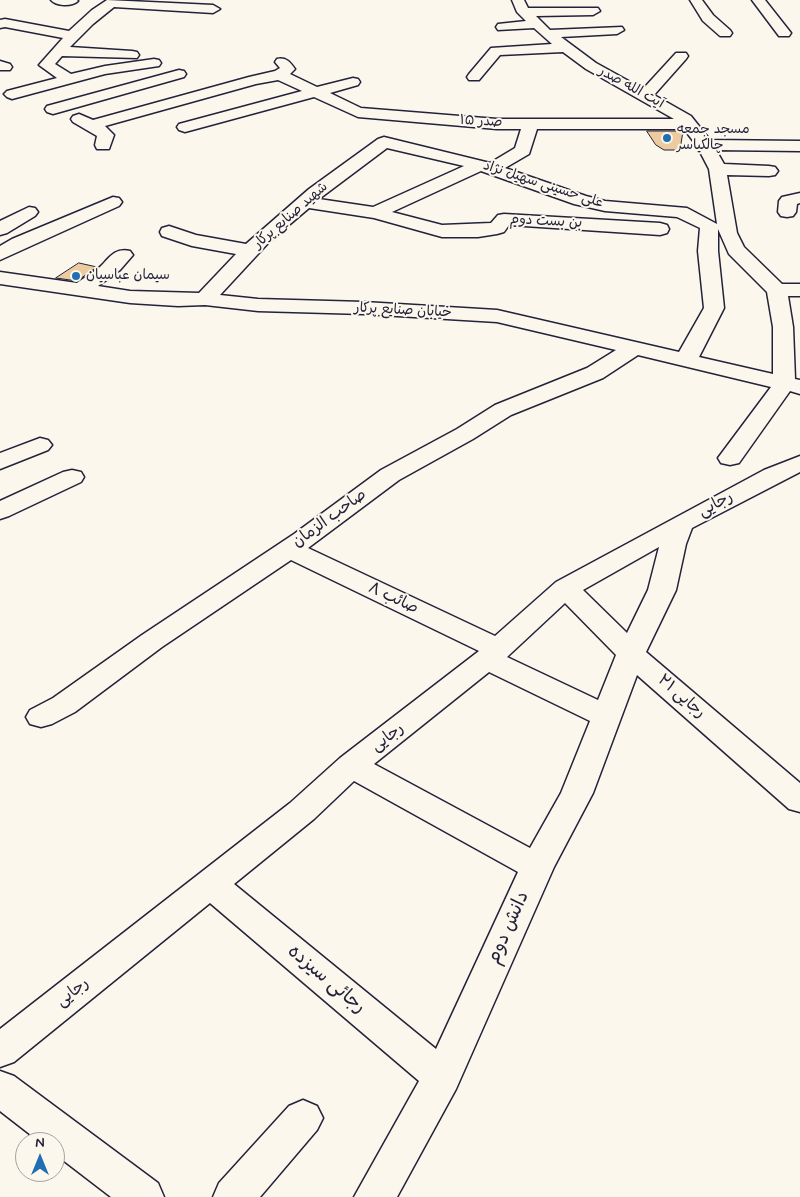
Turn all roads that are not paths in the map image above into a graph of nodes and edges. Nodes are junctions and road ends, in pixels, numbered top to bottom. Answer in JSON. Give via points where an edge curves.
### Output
{"nodes":[{"id":1,"x":56,"y":0,"type":"edge"},
{"id":2,"x":696,"y":0,"type":"edge"},
{"id":3,"x":758,"y":0,"type":"edge"},
{"id":4,"x":71,"y":1,"type":"edge"},
{"id":5,"x":113,"y":1,"type":"edge"},
{"id":6,"x":213,"y":9,"type":"dead end"},
{"id":7,"x":593,"y":10,"type":"dead end"},
{"id":8,"x":93,"y":18,"type":"junction"},
{"id":9,"x":532,"y":18,"type":"edge"},
{"id":10,"x":112,"y":19,"type":"dead end"},
{"id":11,"x":0,"y":24,"type":"edge"},
{"id":12,"x":503,"y":26,"type":"dead end"},
{"id":13,"x":617,"y":30,"type":"dead end"},
{"id":14,"x":725,"y":33,"type":"dead end"},
{"id":15,"x":784,"y":33,"type":"dead end"},
{"id":16,"x":72,"y":36,"type":"junction"},
{"id":17,"x":567,"y":48,"type":"junction"},
{"id":18,"x":58,"y":51,"type":"junction"},
{"id":19,"x":682,"y":56,"type":"dead end"},
{"id":20,"x":280,"y":59,"type":"dead end"},
{"id":21,"x":179,"y":74,"type":"dead end"},
{"id":22,"x":280,"y":75,"type":"junction"},
{"id":23,"x":474,"y":77,"type":"dead end"},
{"id":24,"x":69,"y":79,"type":"junction"},
{"id":25,"x":352,"y":82,"type":"dead end"},
{"id":26,"x":6,"y":92,"type":"edge"},
{"id":27,"x":317,"y":92,"type":"junction"},
{"id":28,"x":644,"y":95,"type":"junction"},
{"id":29,"x":53,"y":109,"type":"junction"},
{"id":30,"x":530,"y":124,"type":"junction"},
{"id":31,"x":690,"y":124,"type":"junction"},
{"id":32,"x":92,"y":125,"type":"junction"},
{"id":33,"x":184,"y":127,"type":"dead end"},
{"id":34,"x":384,"y":142,"type":"joint"},
{"id":35,"x":103,"y":145,"type":"dead end"},
{"id":36,"x":705,"y":145,"type":"junction"},
{"id":37,"x":800,"y":146,"type":"edge"},
{"id":38,"x":486,"y":167,"type":"junction"},
{"id":39,"x":718,"y":168,"type":"junction"},
{"id":40,"x":769,"y":171,"type":"dead end"},
{"id":41,"x":800,"y":198,"type":"edge"},
{"id":42,"x":113,"y":202,"type":"dead end"},
{"id":43,"x":307,"y":202,"type":"junction"},
{"id":44,"x":29,"y":212,"type":"dead end"},
{"id":45,"x":787,"y":212,"type":"dead end"},
{"id":46,"x":375,"y":214,"type":"junction"},
{"id":47,"x":0,"y":229,"type":"edge"},
{"id":48,"x":672,"y":230,"type":"dead end"},
{"id":49,"x":169,"y":232,"type":"dead end"},
{"id":50,"x":250,"y":252,"type":"junction"},
{"id":51,"x":0,"y":254,"type":"edge"},
{"id":52,"x":123,"y":255,"type":"dead end"},
{"id":53,"x":0,"y":278,"type":"edge"},
{"id":54,"x":81,"y":290,"type":"junction"},
{"id":55,"x":776,"y":290,"type":"junction"},
{"id":56,"x":800,"y":290,"type":"edge"},
{"id":57,"x":205,"y":299,"type":"junction"},
{"id":58,"x":635,"y":348,"type":"junction"},
{"id":59,"x":686,"y":360,"type":"junction"},
{"id":60,"x":792,"y":385,"type":"edge"},
{"id":61,"x":40,"y":445,"type":"dead end"},
{"id":62,"x":730,"y":458,"type":"dead end"},
{"id":63,"x":0,"y":462,"type":"edge"},
{"id":64,"x":800,"y":464,"type":"edge"},
{"id":65,"x":72,"y":476,"type":"dead end"},
{"id":66,"x":0,"y":511,"type":"edge"},
{"id":67,"x":680,"y":524,"type":"junction"},
{"id":68,"x":288,"y":550,"type":"junction"},
{"id":69,"x":566,"y":588,"type":"junction"},
{"id":70,"x":493,"y":654,"type":"junction"},
{"id":71,"x":631,"y":654,"type":"junction"},
{"id":72,"x":40,"y":716,"type":"dead end"},
{"id":73,"x":607,"y":716,"type":"junction"},
{"id":74,"x":351,"y":766,"type":"junction"},
{"id":75,"x":800,"y":801,"type":"edge"},
{"id":76,"x":537,"y":867,"type":"junction"},
{"id":77,"x":211,"y":884,"type":"junction"},
{"id":78,"x":0,"y":1052,"type":"edge"},
{"id":79,"x":442,"y":1077,"type":"junction"},
{"id":80,"x":0,"y":1088,"type":"edge"},
{"id":81,"x":303,"y":1118,"type":"dead end"},
{"id":82,"x":143,"y":1197,"type":"edge"},
{"id":83,"x":234,"y":1197,"type":"edge"},
{"id":84,"x":375,"y":1197,"type":"edge"}],
"edges":[{"from":1,"to":4,"type":"street"},
{"from":2,"to":14,"type":"street","via":[[708,18]]},
{"from":3,"to":15,"type":"street"},
{"from":5,"to":6,"type":"street"},
{"from":5,"to":8,"type":"street"},
{"from":7,"to":9,"type":"street"},
{"from":8,"to":10,"type":"street"},
{"from":8,"to":16,"type":"street"},
{"from":9,"to":12,"type":"street"},
{"from":9,"to":13,"type":"street"},
{"from":9,"to":17,"type":"street","name":"آیت الله صدر"},
{"from":11,"to":16,"type":"street"},
{"from":16,"to":18,"type":"street"},
{"from":17,"to":23,"type":"street","via":[[496,51]]},
{"from":17,"to":28,"type":"street","name":"آیت الله صدر","via":[[590,66]]},
{"from":18,"to":24,"type":"street","via":[[46,65]]},
{"from":18,"to":24,"type":"street","via":[[149,59]]},
{"from":19,"to":28,"type":"street"},
{"from":20,"to":22,"type":"street","via":[[288,69]]},
{"from":21,"to":29,"type":"street"},
{"from":22,"to":27,"type":"street","name":"صدر ۱۵"},
{"from":22,"to":32,"type":"street"},
{"from":24,"to":26,"type":"street"},
{"from":25,"to":27,"type":"street"},
{"from":26,"to":29,"type":"street"},
{"from":27,"to":30,"type":"street","name":"صدر ۱۵","via":[[358,112],[464,116]]},
{"from":27,"to":33,"type":"street"},
{"from":28,"to":31,"type":"street","name":"آیت الله صدر"},
{"from":29,"to":32,"type":"street"},
{"from":30,"to":31,"type":"street","name":"صدر ۱۵","via":[[601,120]]},
{"from":30,"to":38,"type":"street","via":[[523,150]]},
{"from":31,"to":36,"type":"street","name":"آیت الله صدر"},
{"from":32,"to":35,"type":"street","via":[[106,135]]},
{"from":34,"to":38,"type":"street","name":"علی حسینی سهیل نژاد"},
{"from":34,"to":43,"type":"street","name":"شهید صنایع پرکار"},
{"from":36,"to":37,"type":"street"},
{"from":36,"to":39,"type":"street","name":"آیت الله صدر"},
{"from":38,"to":46,"type":"street"},
{"from":38,"to":59,"type":"street","name":"علی حسینی سهیل نژاد","via":[[580,200],[605,206],[641,204],[680,212],[709,224],[708,251],[714,308]]},
{"from":39,"to":40,"type":"street"},
{"from":39,"to":55,"type":"street","name":"آیت الله صدر","via":[[728,233],[736,250]]},
{"from":41,"to":45,"type":"street","via":[[788,201]]},
{"from":42,"to":51,"type":"street"},
{"from":43,"to":46,"type":"street","name":"بن بست دوم"},
{"from":43,"to":50,"type":"street","name":"شهید صنایع پرکار","via":[[263,237]]},
{"from":44,"to":47,"type":"street"},
{"from":46,"to":48,"type":"street","name":"بن بست دوم","via":[[457,232],[497,228],[504,219]]},
{"from":49,"to":50,"type":"street"},
{"from":50,"to":57,"type":"street","name":"شهید صنایع پرکار"},
{"from":52,"to":54,"type":"street","via":[[113,263],[114,266]]},
{"from":53,"to":54,"type":"street","name":"خیابان صنایع پرکار"},
{"from":54,"to":57,"type":"street","name":"خیابان صنایع پرکار","via":[[130,297]]},
{"from":55,"to":56,"type":"street"},
{"from":55,"to":60,"type":"street"},
{"from":57,"to":58,"type":"street","name":"خیابان صنایع پرکار","via":[[258,305],[497,316]]},
{"from":58,"to":59,"type":"street","name":"خیابان صنایع پرکار"},
{"from":58,"to":68,"type":"street","name":"صاحب الزمان","via":[[595,373],[503,410],[390,475]]},
{"from":59,"to":60,"type":"street","name":"خیابان صنایع پرکار"},
{"from":60,"to":62,"type":"street"},
{"from":61,"to":63,"type":"street"},
{"from":64,"to":67,"type":"street","name":"رجایی"},
{"from":65,"to":66,"type":"street"},
{"from":67,"to":69,"type":"street","name":"رجایی"},
{"from":67,"to":71,"type":"street","name":"دانش دوم","via":[[662,590]]},
{"from":68,"to":70,"type":"street","name":"صائب ۸"},
{"from":68,"to":72,"type":"street","name":"صاحب الزمان","via":[[152,641],[64,705]]},
{"from":69,"to":70,"type":"street","name":"رجایی"},
{"from":69,"to":71,"type":"street","name":"رجایی ۲۱"},
{"from":70,"to":73,"type":"street","name":"صائب ۸"},
{"from":70,"to":74,"type":"street","name":"رجایی"},
{"from":71,"to":73,"type":"street","name":"دانش دوم"},
{"from":71,"to":75,"type":"street","name":"رجایی ۲۱"},
{"from":73,"to":76,"type":"street","name":"دانش دوم","via":[[577,793]]},
{"from":74,"to":76,"type":"street"},
{"from":74,"to":77,"type":"street","name":"رجایی","via":[[302,812]]},
{"from":76,"to":79,"type":"street","name":"دانش دوم"},
{"from":77,"to":78,"type":"street","name":"رجایی"},
{"from":77,"to":79,"type":"street","name":"رجائی سیزده"},
{"from":79,"to":84,"type":"street","name":"دانش دوم"},
{"from":80,"to":82,"type":"street"},
{"from":81,"to":83,"type":"street"}]}
